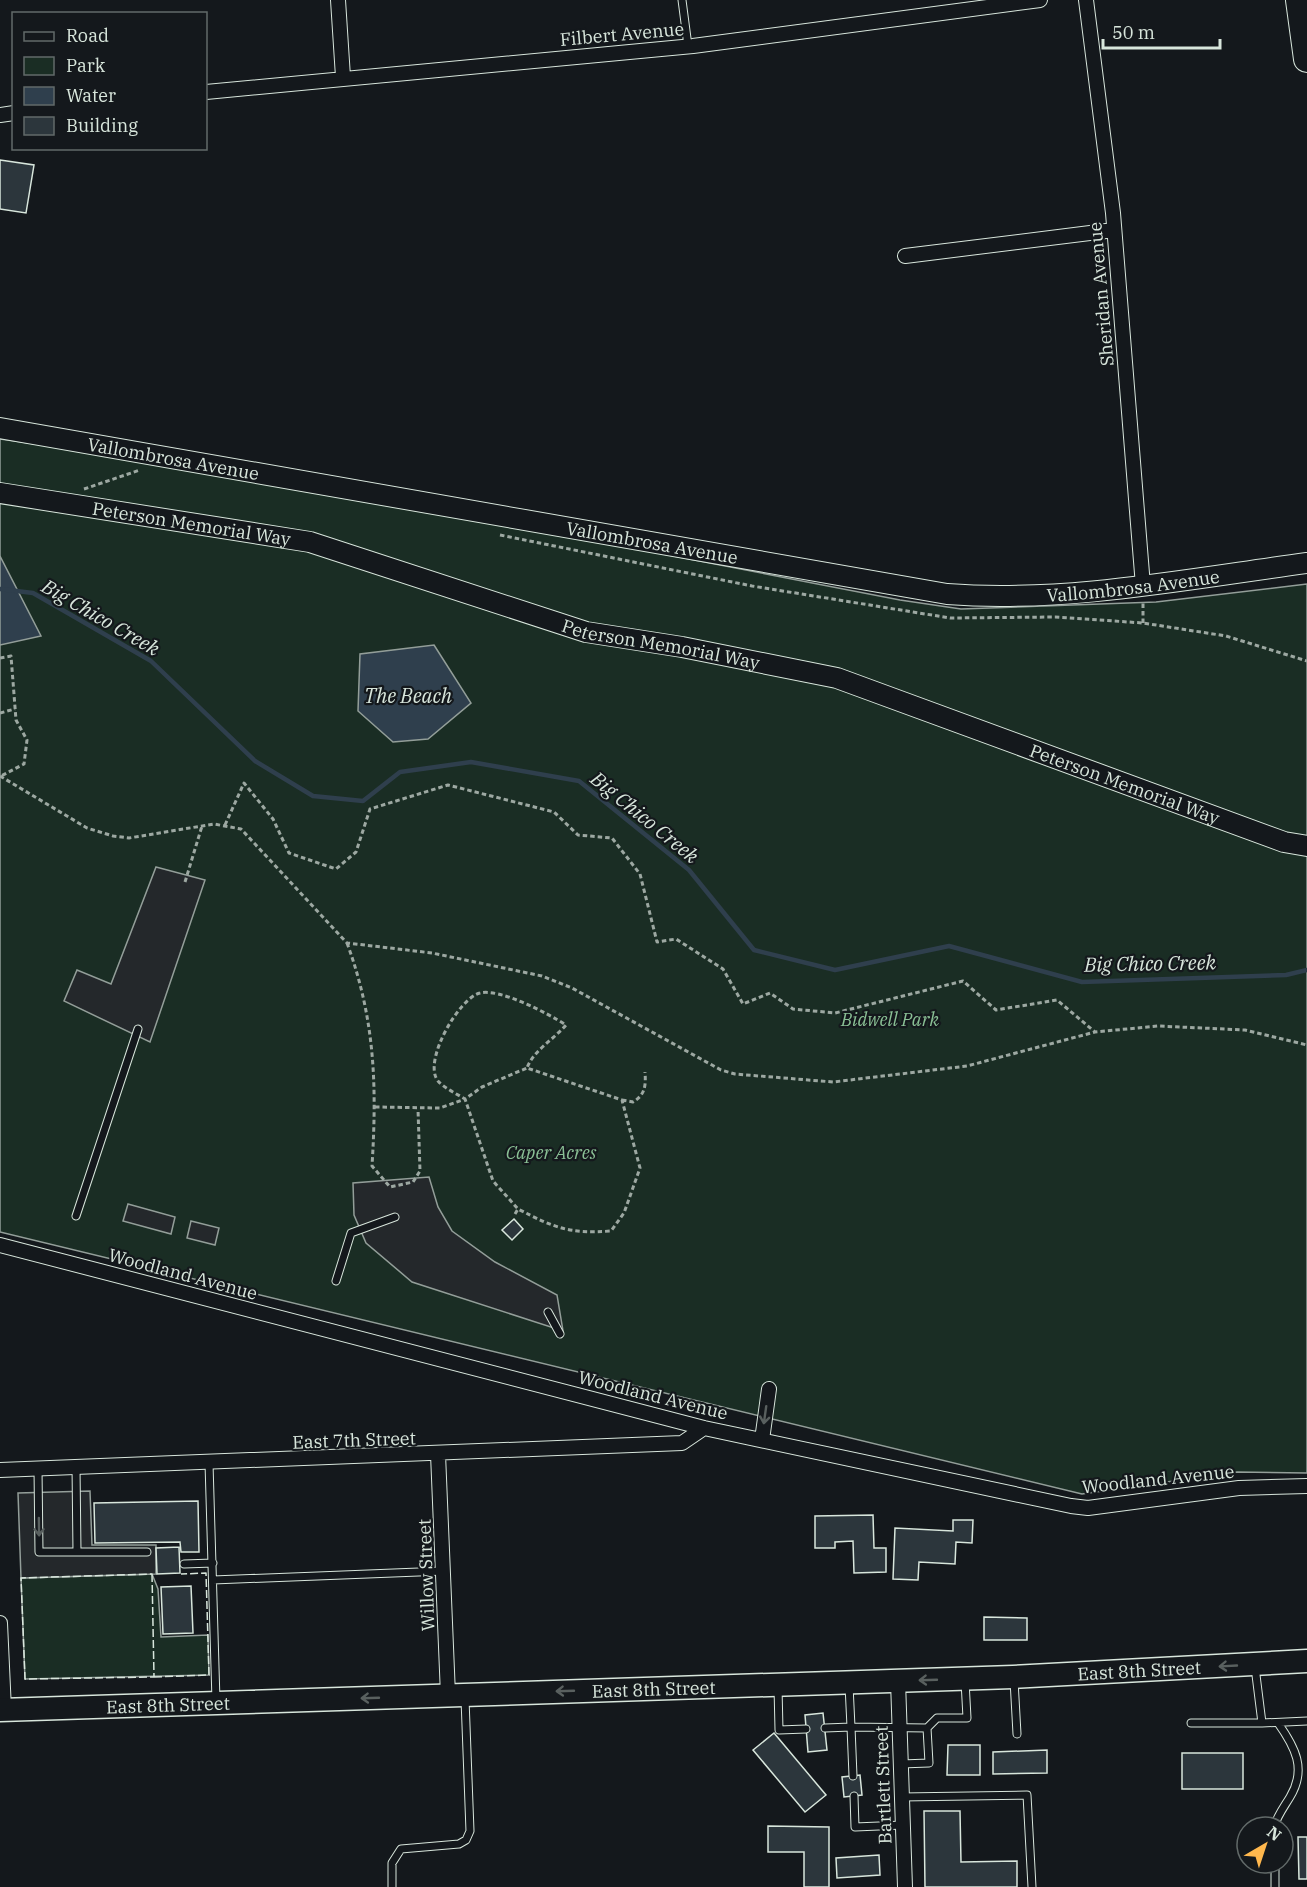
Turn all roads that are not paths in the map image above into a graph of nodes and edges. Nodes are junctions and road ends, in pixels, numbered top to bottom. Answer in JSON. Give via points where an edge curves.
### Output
{"nodes":[{"id":1,"x":338,"y":0,"type":"edge"},
{"id":2,"x":682,"y":0,"type":"edge"},
{"id":3,"x":1040,"y":0,"type":"edge"},
{"id":4,"x":1086,"y":0,"type":"edge"},
{"id":5,"x":1299,"y":0,"type":"edge"},
{"id":6,"x":688,"y":46,"type":"junction"},
{"id":7,"x":1307,"y":59,"type":"edge"},
{"id":8,"x":343,"y":77,"type":"junction"},
{"id":9,"x":207,"y":92,"type":"edge"},
{"id":10,"x":1114,"y":230,"type":"junction"},
{"id":11,"x":905,"y":256,"type":"dead end"},
{"id":12,"x":0,"y":428,"type":"edge"},
{"id":13,"x":0,"y":493,"type":"edge"},
{"id":14,"x":1307,"y":563,"type":"edge"},
{"id":15,"x":1143,"y":586,"type":"junction"},
{"id":16,"x":1307,"y":846,"type":"edge"},
{"id":17,"x":138,"y":1029,"type":"dead end"},
{"id":18,"x":75,"y":1216,"type":"dead end"},
{"id":19,"x":394,"y":1217,"type":"dead end"},
{"id":20,"x":0,"y":1245,"type":"edge"},
{"id":21,"x":336,"y":1281,"type":"dead end"},
{"id":22,"x":549,"y":1312,"type":"dead end"},
{"id":23,"x":560,"y":1334,"type":"dead end"},
{"id":24,"x":769,"y":1389,"type":"dead end"},
{"id":25,"x":704,"y":1428,"type":"junction"},
{"id":26,"x":762,"y":1440,"type":"junction"},
{"id":27,"x":438,"y":1454,"type":"junction"},
{"id":28,"x":209,"y":1463,"type":"junction"},
{"id":29,"x":76,"y":1467,"type":"junction"},
{"id":30,"x":38,"y":1468,"type":"junction"},
{"id":31,"x":0,"y":1470,"type":"edge"},
{"id":32,"x":1307,"y":1486,"type":"edge"},
{"id":33,"x":77,"y":1552,"type":"junction"},
{"id":34,"x":147,"y":1552,"type":"dead end"},
{"id":35,"x":213,"y":1563,"type":"junction"},
{"id":36,"x":184,"y":1564,"type":"dead end"},
{"id":37,"x":444,"y":1571,"type":"junction"},
{"id":38,"x":213,"y":1580,"type":"junction"},
{"id":39,"x":0,"y":1623,"type":"edge"},
{"id":40,"x":1307,"y":1661,"type":"edge"},
{"id":41,"x":1255,"y":1665,"type":"junction"},
{"id":42,"x":1013,"y":1677,"type":"junction"},
{"id":43,"x":964,"y":1679,"type":"junction"},
{"id":44,"x":898,"y":1681,"type":"junction"},
{"id":45,"x":849,"y":1683,"type":"junction"},
{"id":46,"x":778,"y":1685,"type":"junction"},
{"id":47,"x":456,"y":1695,"type":"junction"},
{"id":48,"x":216,"y":1704,"type":"junction"},
{"id":49,"x":2,"y":1710,"type":"edge"},
{"id":50,"x":1307,"y":1721,"type":"edge"},
{"id":51,"x":1191,"y":1723,"type":"dead end"},
{"id":52,"x":1262,"y":1723,"type":"junction"},
{"id":53,"x":1278,"y":1723,"type":"junction"},
{"id":54,"x":851,"y":1727,"type":"junction"},
{"id":55,"x":899,"y":1727,"type":"junction"},
{"id":56,"x":825,"y":1728,"type":"dead end"},
{"id":57,"x":927,"y":1728,"type":"junction"},
{"id":58,"x":806,"y":1729,"type":"dead end"},
{"id":59,"x":1017,"y":1734,"type":"dead end"},
{"id":60,"x":901,"y":1764,"type":"junction"},
{"id":61,"x":853,"y":1776,"type":"dead end"},
{"id":62,"x":854,"y":1796,"type":"dead end"},
{"id":63,"x":902,"y":1797,"type":"junction"},
{"id":64,"x":1279,"y":1815,"type":"edge"},
{"id":65,"x":903,"y":1826,"type":"junction"},
{"id":66,"x":392,"y":1887,"type":"edge"},
{"id":67,"x":905,"y":1887,"type":"edge"},
{"id":68,"x":1032,"y":1887,"type":"edge"}],
"edges":[{"from":1,"to":8,"type":"street"},
{"from":2,"to":6,"type":"lane"},
{"from":3,"to":6,"type":"street","name":"Filbert Avenue"},
{"from":4,"to":10,"type":"street","name":"Sheridan Avenue"},
{"from":5,"to":7,"type":"highway"},
{"from":6,"to":8,"type":"street","name":"Filbert Avenue"},
{"from":8,"to":9,"type":"street","name":"Filbert Avenue"},
{"from":10,"to":11,"type":"street"},
{"from":10,"to":15,"type":"street","name":"Sheridan Avenue"},
{"from":12,"to":15,"type":"street","name":"Vallombrosa Avenue","via":[[947,594],[1000,598]]},
{"from":13,"to":16,"type":"street","name":"Peterson Memorial Way","via":[[310,542],[586,632],[837,678],[1133,789],[1284,842]]},
{"from":14,"to":15,"type":"street","name":"Vallombrosa Avenue"},
{"from":17,"to":18,"type":"lane"},
{"from":19,"to":21,"type":"lane","via":[[351,1233]]},
{"from":20,"to":25,"type":"street","name":"Woodland Avenue"},
{"from":22,"to":23,"type":"lane"},
{"from":24,"to":26,"type":"street","one_way":true},
{"from":25,"to":26,"type":"street","name":"Woodland Avenue"},
{"from":25,"to":27,"type":"street","name":"East 7th Street","via":[[682,1443]]},
{"from":26,"to":32,"type":"street","name":"Woodland Avenue","via":[[1079,1507],[1239,1488]]},
{"from":27,"to":28,"type":"street","name":"East 7th Street"},
{"from":27,"to":37,"type":"street","name":"Willow Street"},
{"from":28,"to":29,"type":"street","name":"East 7th Street"},
{"from":28,"to":35,"type":"lane"},
{"from":29,"to":30,"type":"street","name":"East 7th Street"},
{"from":29,"to":33,"type":"lane"},
{"from":30,"to":31,"type":"street","name":"East 7th Street"},
{"from":30,"to":33,"type":"lane","one_way":true,"via":[[39,1552]]},
{"from":33,"to":34,"type":"lane"},
{"from":35,"to":36,"type":"lane"},
{"from":35,"to":38,"type":"lane"},
{"from":37,"to":38,"type":"lane"},
{"from":37,"to":47,"type":"street","name":"Willow Street"},
{"from":38,"to":48,"type":"lane"},
{"from":39,"to":49,"type":"street"},
{"from":40,"to":41,"type":"main road","name":"East 8th Street"},
{"from":41,"to":42,"type":"main road","name":"East 8th Street","one_way":true},
{"from":41,"to":52,"type":"lane"},
{"from":42,"to":43,"type":"main road","name":"East 8th Street"},
{"from":42,"to":59,"type":"lane"},
{"from":43,"to":44,"type":"main road","name":"East 8th Street","one_way":true},
{"from":43,"to":57,"type":"lane","via":[[967,1718],[937,1718]]},
{"from":44,"to":45,"type":"main road","name":"East 8th Street"},
{"from":44,"to":55,"type":"street","name":"Bartlett Street"},
{"from":45,"to":46,"type":"main road","name":"East 8th Street"},
{"from":45,"to":54,"type":"lane"},
{"from":46,"to":47,"type":"main road","name":"East 8th Street","one_way":true},
{"from":46,"to":58,"type":"lane","via":[[779,1730]]},
{"from":47,"to":48,"type":"main road","name":"East 8th Street","one_way":true},
{"from":47,"to":66,"type":"lane","via":[[470,1830],[466,1840],[459,1844],[401,1849],[392,1863]]},
{"from":48,"to":49,"type":"main road","name":"East 8th Street"},
{"from":50,"to":53,"type":"lane"},
{"from":51,"to":52,"type":"lane"},
{"from":52,"to":53,"type":"lane"},
{"from":53,"to":64,"type":"lane","via":[[1292,1743],[1298,1762],[1298,1785]]},
{"from":54,"to":55,"type":"lane"},
{"from":54,"to":56,"type":"lane"},
{"from":54,"to":61,"type":"lane"},
{"from":55,"to":57,"type":"lane"},
{"from":55,"to":60,"type":"street","name":"Bartlett Street"},
{"from":57,"to":60,"type":"lane","via":[[929,1763]]},
{"from":60,"to":63,"type":"street","name":"Bartlett Street"},
{"from":62,"to":65,"type":"lane","via":[[855,1827]]},
{"from":63,"to":65,"type":"street","name":"Bartlett Street"},
{"from":63,"to":68,"type":"lane","via":[[1027,1795]]},
{"from":65,"to":67,"type":"street","name":"Bartlett Street"}]}
